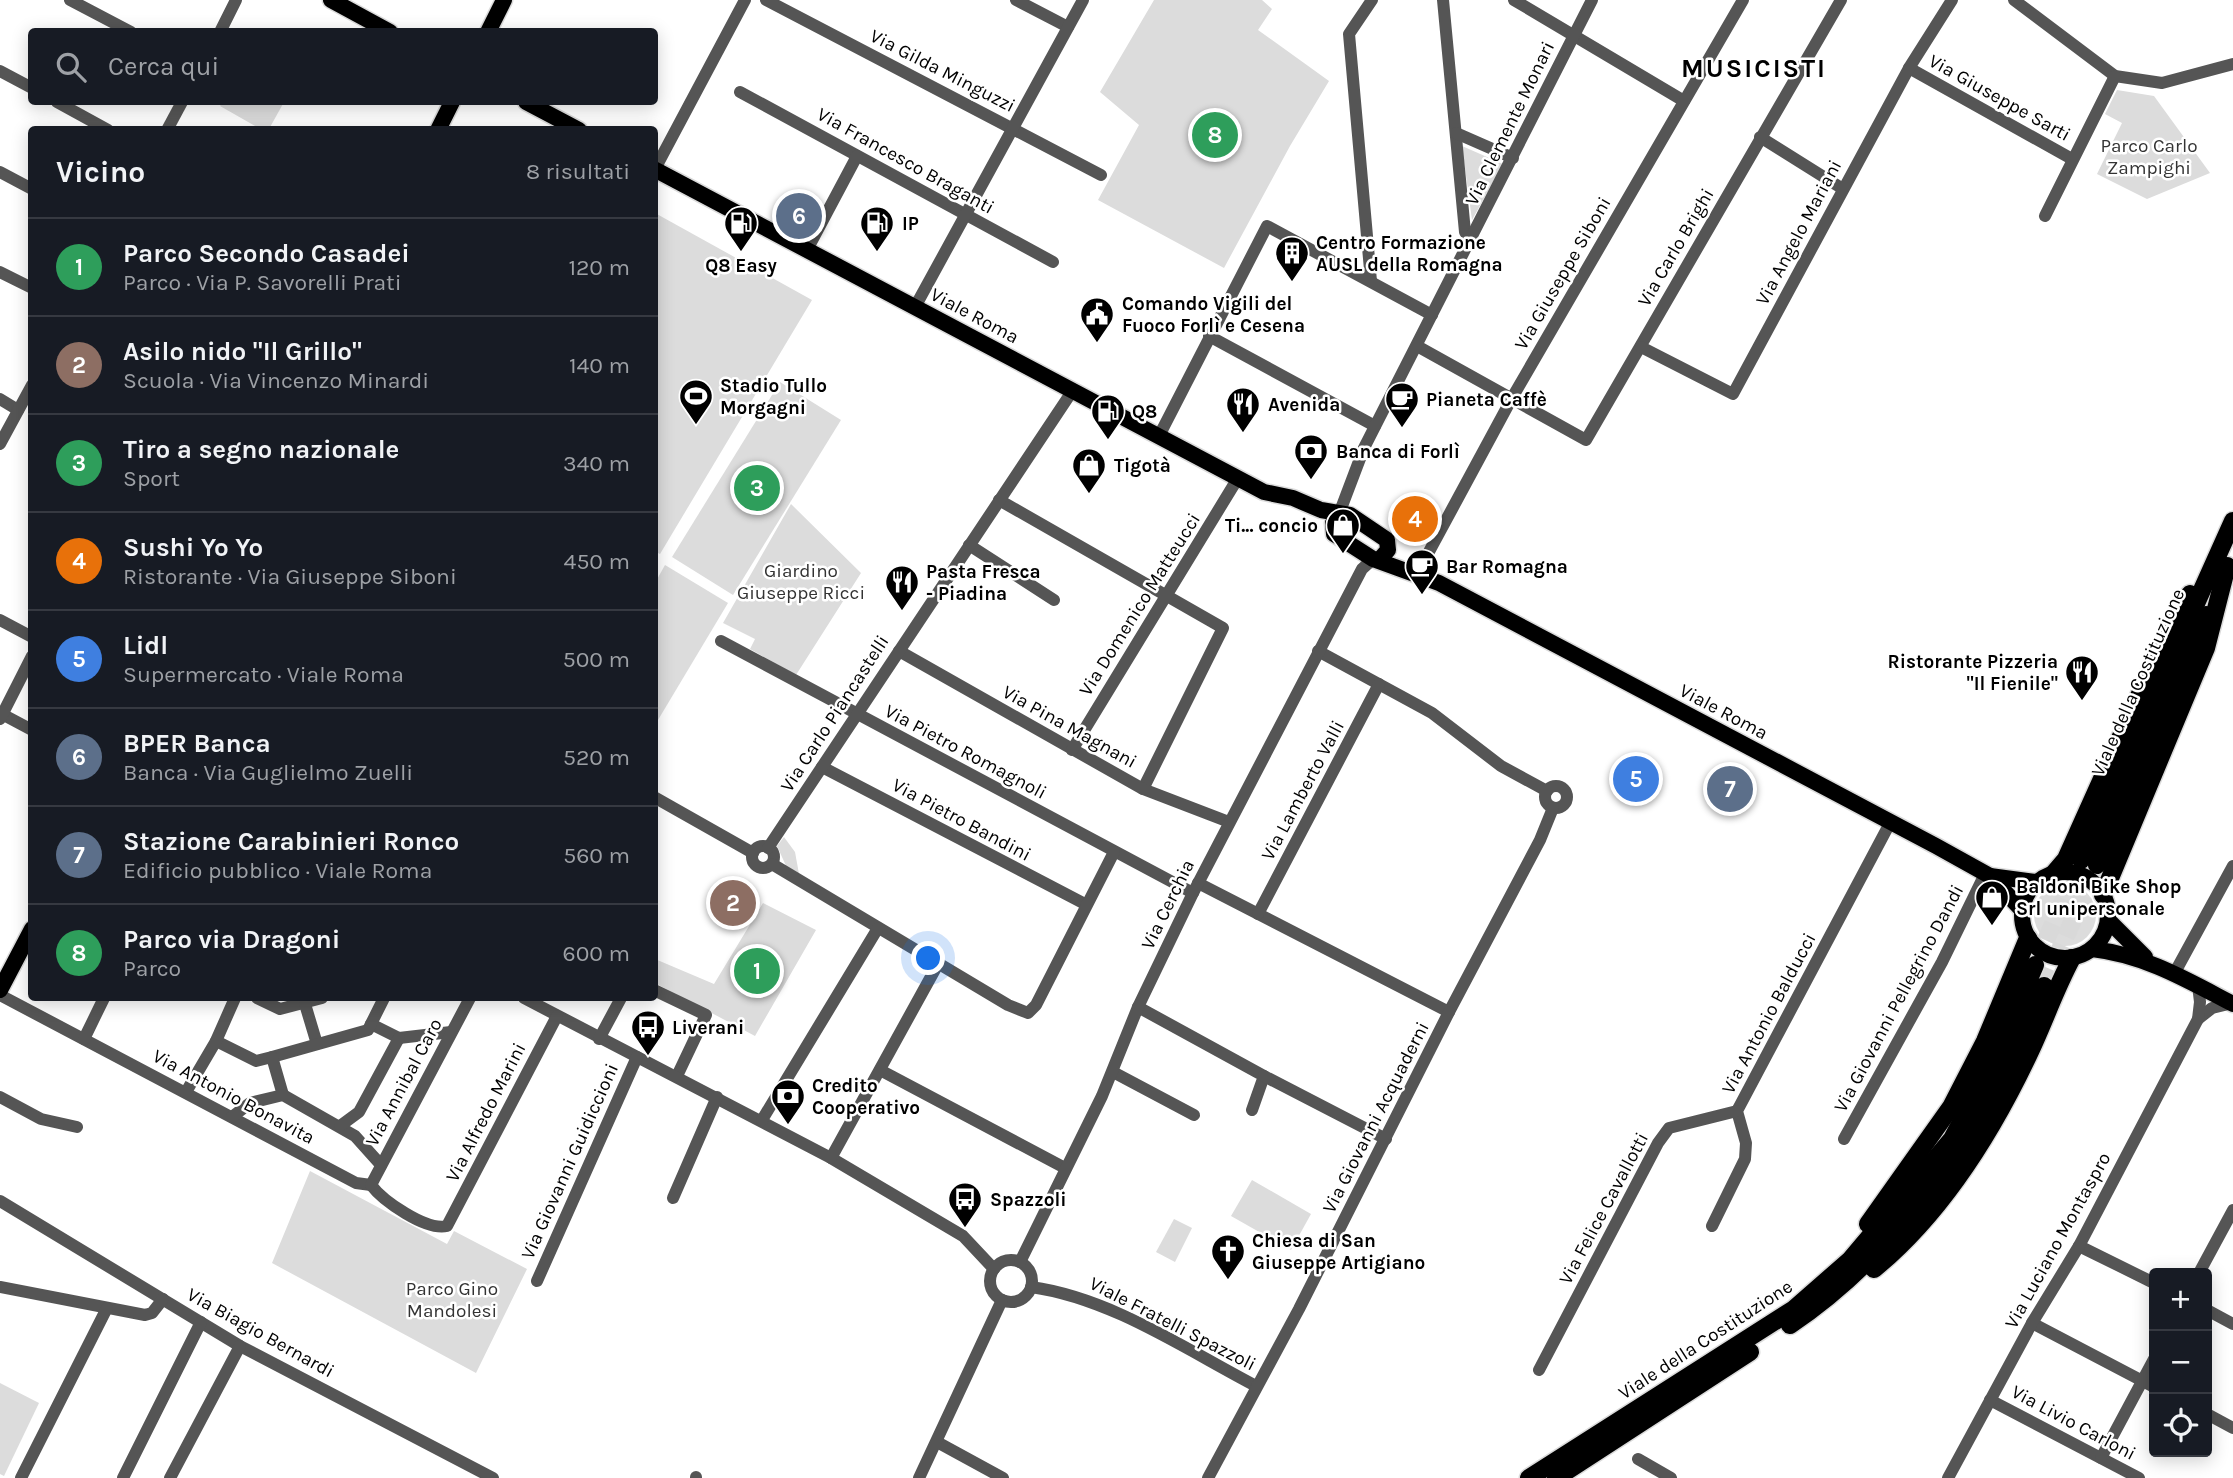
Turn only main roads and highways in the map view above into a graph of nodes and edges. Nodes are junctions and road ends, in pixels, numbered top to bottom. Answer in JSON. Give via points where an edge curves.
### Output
{"nodes":[{"id":1,"x":504,"y":0,"type":"edge"},
{"id":2,"x":335,"y":1,"type":"edge"},
{"id":3,"x":383,"y":28,"type":"edge"},
{"id":4,"x":490,"y":28,"type":"edge"},
{"id":5,"x":450,"y":105,"type":"edge"},
{"id":6,"x":532,"y":105,"type":"edge"},
{"id":7,"x":440,"y":126,"type":"edge"},
{"id":8,"x":571,"y":126,"type":"edge"},
{"id":9,"x":658,"y":171,"type":"edge"},
{"id":10,"x":1340,"y":519,"type":"junction"},
{"id":11,"x":2233,"y":521,"type":"edge"},
{"id":12,"x":1373,"y":556,"type":"junction"},
{"id":13,"x":2226,"y":557,"type":"edge"},
{"id":14,"x":1439,"y":583,"type":"junction"},
{"id":15,"x":2089,"y":863,"type":"tunnel mouth"},
{"id":16,"x":2054,"y":873,"type":"junction"},
{"id":17,"x":1987,"y":875,"type":"junction"},
{"id":18,"x":2036,"y":882,"type":"junction"},
{"id":19,"x":2103,"y":895,"type":"junction"},
{"id":20,"x":2021,"y":909,"type":"junction"},
{"id":21,"x":2108,"y":920,"type":"junction"},
{"id":22,"x":28,"y":937,"type":"edge"},
{"id":23,"x":2028,"y":938,"type":"junction"},
{"id":24,"x":2092,"y":948,"type":"junction"},
{"id":25,"x":2072,"y":958,"type":"junction"},
{"id":26,"x":2150,"y":961,"type":"junction"},
{"id":27,"x":2035,"y":965,"type":"tunnel mouth"},
{"id":28,"x":2045,"y":986,"type":"tunnel mouth"},
{"id":29,"x":0,"y":992,"type":"edge"},
{"id":30,"x":2233,"y":999,"type":"edge"},
{"id":31,"x":1803,"y":1310,"type":"junction"},
{"id":32,"x":1529,"y":1478,"type":"edge"},
{"id":33,"x":1556,"y":1478,"type":"edge"}],
"edges":[{"from":1,"to":4,"type":"main road"},
{"from":2,"to":3,"type":"main road"},
{"from":5,"to":7,"type":"main road"},
{"from":6,"to":8,"type":"main road"},
{"from":9,"to":10,"type":"main road","name":"Viale Roma","via":[[1238,478]]},
{"from":10,"to":12,"type":"main road","via":[[1335,534]]},
{"from":10,"to":12,"type":"main road","via":[[1384,537]]},
{"from":11,"to":13,"type":"highway","name":"Viale della Costituzione"},
{"from":12,"to":14,"type":"main road","name":"Viale Roma"},
{"from":12,"to":14,"type":"main road","name":"Viale Roma","via":[[1417,566]]},
{"from":13,"to":15,"type":"highway","name":"Viale della Costituzione"},
{"from":13,"to":16,"type":"highway","via":[[2175,616],[2066,859]]},
{"from":13,"to":19,"type":"highway","via":[[2206,648]]},
{"from":14,"to":17,"type":"main road","name":"Viale Roma"},
{"from":16,"to":18,"type":"main road"},
{"from":16,"to":19,"type":"main road","via":[[2082,875]]},
{"from":17,"to":18,"type":"main road","name":"Viale Roma"},
{"from":17,"to":20,"type":"main road","name":"Viale Roma"},
{"from":18,"to":20,"type":"main road"},
{"from":19,"to":21,"type":"main road"},
{"from":20,"to":23,"type":"main road"},
{"from":21,"to":24,"type":"main road"},
{"from":21,"to":26,"type":"main road"},
{"from":22,"to":29,"type":"main road"},
{"from":23,"to":25,"type":"main road","via":[[2047,954]]},
{"from":23,"to":31,"type":"highway","via":[[1985,1041],[1951,1107],[1849,1250],[1807,1289]]},
{"from":24,"to":25,"type":"main road"},
{"from":24,"to":26,"type":"main road"},
{"from":25,"to":31,"type":"highway","via":[[1991,1129],[1940,1201],[1905,1243],[1834,1305]]},
{"from":26,"to":30,"type":"main road"},
{"from":27,"to":31,"type":"highway","name":"Viale della Costituzione","via":[[1994,1061],[1952,1139]]},
{"from":28,"to":31,"type":"highway","name":"Viale della Costituzione","via":[[1999,1082],[1954,1156],[1873,1258]]},
{"from":31,"to":32,"type":"highway","name":"Viale della Costituzione"},
{"from":31,"to":33,"type":"highway","name":"Viale della Costituzione"}]}
